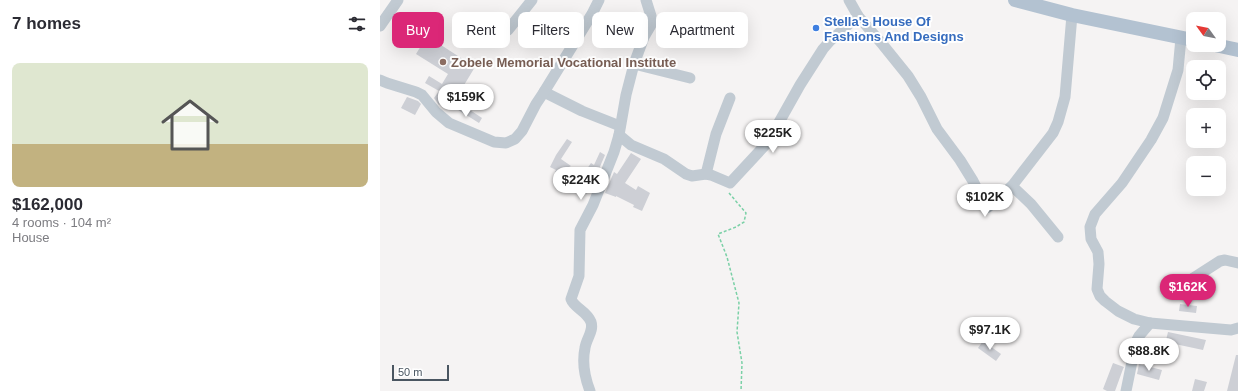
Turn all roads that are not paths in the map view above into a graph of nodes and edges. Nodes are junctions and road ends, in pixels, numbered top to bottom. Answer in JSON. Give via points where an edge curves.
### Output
{"nodes":[{"id":1,"x":398,"y":0,"type":"edge"},
{"id":2,"x":532,"y":0,"type":"edge"},
{"id":3,"x":599,"y":0,"type":"edge"},
{"id":4,"x":646,"y":0,"type":"edge"},
{"id":5,"x":849,"y":0,"type":"edge"},
{"id":6,"x":1015,"y":0,"type":"edge"},
{"id":7,"x":858,"y":16,"type":"junction"},
{"id":8,"x":1072,"y":16,"type":"junction"},
{"id":9,"x":380,"y":26,"type":"edge"},
{"id":10,"x":510,"y":28,"type":"edge"},
{"id":11,"x":1186,"y":39,"type":"edge"},
{"id":12,"x":1186,"y":42,"type":"edge"},
{"id":13,"x":1226,"y":47,"type":"edge"},
{"id":14,"x":1238,"y":50,"type":"edge"},
{"id":15,"x":634,"y":64,"type":"junction"},
{"id":16,"x":690,"y":78,"type":"dead end"},
{"id":17,"x":380,"y":80,"type":"edge"},
{"id":18,"x":544,"y":92,"type":"junction"},
{"id":19,"x":730,"y":98,"type":"dead end"},
{"id":20,"x":620,"y":131,"type":"junction"},
{"id":21,"x":706,"y":174,"type":"junction"},
{"id":22,"x":1012,"y":186,"type":"junction"},
{"id":23,"x":1058,"y":237,"type":"dead end"},
{"id":24,"x":1238,"y":263,"type":"edge"},
{"id":25,"x":1192,"y":278,"type":"dead end"},
{"id":26,"x":1150,"y":323,"type":"junction"},
{"id":27,"x":1238,"y":328,"type":"edge"},
{"id":28,"x":590,"y":391,"type":"edge"},
{"id":29,"x":1126,"y":391,"type":"edge"}],
"edges":[{"from":1,"to":9,"type":"street"},
{"from":2,"to":10,"type":"street"},
{"from":3,"to":18,"type":"street"},
{"from":4,"to":15,"type":"street","via":[[651,24]]},
{"from":5,"to":7,"type":"street"},
{"from":6,"to":8,"type":"main road"},
{"from":7,"to":21,"type":"street","via":[[823,49],[768,142],[733,181],[727,183]]},
{"from":7,"to":22,"type":"street","via":[[908,76],[937,129],[960,160],[985,205],[988,207]]},
{"from":8,"to":11,"type":"main road"},
{"from":8,"to":22,"type":"street","via":[[1065,97],[1058,122],[1053,133]]},
{"from":12,"to":26,"type":"street","via":[[1163,118],[1122,183],[1095,214],[1090,227],[1091,239],[1098,252],[1096,289],[1100,296],[1127,316]]},
{"from":13,"to":14,"type":"main road"},
{"from":15,"to":16,"type":"street"},
{"from":15,"to":20,"type":"street"},
{"from":17,"to":18,"type":"street","via":[[422,95],[449,123],[494,142],[506,143],[515,139],[522,131]]},
{"from":18,"to":20,"type":"street"},
{"from":19,"to":21,"type":"street","via":[[716,134]]},
{"from":20,"to":21,"type":"street","via":[[631,145],[664,159],[686,174]]},
{"from":20,"to":28,"type":"street","via":[[614,152],[580,230],[579,276],[571,299],[591,321],[592,328],[584,356]]},
{"from":22,"to":23,"type":"street","via":[[1031,204]]},
{"from":24,"to":25,"type":"street","via":[[1220,261]]},
{"from":26,"to":27,"type":"street","via":[[1231,330]]},
{"from":26,"to":29,"type":"street","via":[[1136,342]]}]}
